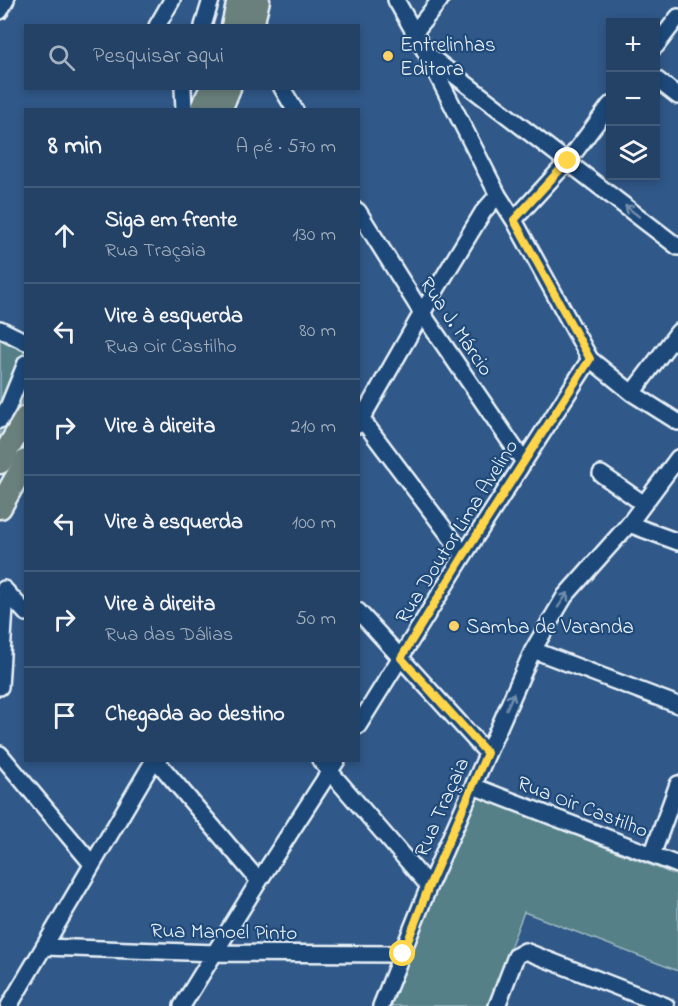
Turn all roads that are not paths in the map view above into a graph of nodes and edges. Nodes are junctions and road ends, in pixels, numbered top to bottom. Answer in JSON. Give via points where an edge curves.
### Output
{"nodes":[{"id":1,"x":6,"y":0,"type":"edge"},
{"id":2,"x":211,"y":0,"type":"edge"},
{"id":3,"x":239,"y":0,"type":"edge"},
{"id":4,"x":258,"y":0,"type":"edge"},
{"id":5,"x":396,"y":0,"type":"edge"},
{"id":6,"x":440,"y":0,"type":"edge"},
{"id":7,"x":168,"y":2,"type":"edge"},
{"id":8,"x":0,"y":11,"type":"edge"},
{"id":9,"x":678,"y":17,"type":"edge"},
{"id":10,"x":158,"y":24,"type":"edge"},
{"id":11,"x":204,"y":24,"type":"edge"},
{"id":12,"x":233,"y":24,"type":"edge"},
{"id":13,"x":252,"y":24,"type":"edge"},
{"id":14,"x":414,"y":33,"type":"junction"},
{"id":15,"x":660,"y":41,"type":"edge"},
{"id":16,"x":426,"y":53,"type":"junction"},
{"id":17,"x":660,"y":82,"type":"edge"},
{"id":18,"x":183,"y":90,"type":"edge"},
{"id":19,"x":211,"y":90,"type":"edge"},
{"id":20,"x":228,"y":90,"type":"edge"},
{"id":21,"x":283,"y":90,"type":"edge"},
{"id":22,"x":678,"y":96,"type":"edge"},
{"id":23,"x":184,"y":108,"type":"edge"},
{"id":24,"x":202,"y":108,"type":"edge"},
{"id":25,"x":221,"y":108,"type":"edge"},
{"id":26,"x":294,"y":108,"type":"edge"},
{"id":27,"x":606,"y":110,"type":"edge"},
{"id":28,"x":568,"y":161,"type":"junction"},
{"id":29,"x":498,"y":195,"type":"junction"},
{"id":30,"x":360,"y":214,"type":"edge"},
{"id":31,"x":514,"y":220,"type":"junction"},
{"id":32,"x":678,"y":247,"type":"edge"},
{"id":33,"x":422,"y":313,"type":"junction"},
{"id":34,"x":0,"y":329,"type":"edge"},
{"id":35,"x":678,"y":332,"type":"edge"},
{"id":36,"x":24,"y":341,"type":"edge"},
{"id":37,"x":590,"y":359,"type":"junction"},
{"id":38,"x":24,"y":368,"type":"edge"},
{"id":39,"x":632,"y":393,"type":"junction"},
{"id":40,"x":360,"y":419,"type":"edge"},
{"id":41,"x":0,"y":420,"type":"edge"},
{"id":42,"x":24,"y":421,"type":"edge"},
{"id":43,"x":678,"y":422,"type":"edge"},
{"id":44,"x":678,"y":458,"type":"edge"},
{"id":45,"x":0,"y":462,"type":"edge"},
{"id":46,"x":524,"y":462,"type":"junction"},
{"id":47,"x":24,"y":465,"type":"edge"},
{"id":48,"x":601,"y":474,"type":"dead end"},
{"id":49,"x":644,"y":504,"type":"junction"},
{"id":50,"x":0,"y":507,"type":"edge"},
{"id":51,"x":629,"y":524,"type":"junction"},
{"id":52,"x":678,"y":542,"type":"edge"},
{"id":53,"x":464,"y":555,"type":"junction"},
{"id":54,"x":3,"y":588,"type":"edge"},
{"id":55,"x":24,"y":611,"type":"edge"},
{"id":56,"x":360,"y":613,"type":"edge"},
{"id":57,"x":533,"y":650,"type":"junction"},
{"id":58,"x":401,"y":658,"type":"junction"},
{"id":59,"x":0,"y":687,"type":"edge"},
{"id":60,"x":678,"y":705,"type":"edge"},
{"id":61,"x":360,"y":723,"type":"edge"},
{"id":62,"x":487,"y":753,"type":"junction"},
{"id":63,"x":0,"y":754,"type":"edge"},
{"id":64,"x":154,"y":762,"type":"edge"},
{"id":65,"x":157,"y":762,"type":"edge"},
{"id":66,"x":329,"y":764,"type":"edge"},
{"id":67,"x":678,"y":784,"type":"edge"},
{"id":68,"x":473,"y":786,"type":"junction"},
{"id":69,"x":652,"y":855,"type":"junction"},
{"id":70,"x":92,"y":864,"type":"junction"},
{"id":71,"x":678,"y":864,"type":"edge"},
{"id":72,"x":258,"y":881,"type":"junction"},
{"id":73,"x":429,"y":886,"type":"junction"},
{"id":74,"x":45,"y":947,"type":"junction"},
{"id":75,"x":216,"y":953,"type":"junction"},
{"id":76,"x":403,"y":954,"type":"junction"},
{"id":77,"x":9,"y":1006,"type":"edge"},
{"id":78,"x":182,"y":1006,"type":"edge"},
{"id":79,"x":381,"y":1006,"type":"edge"},
{"id":80,"x":497,"y":1006,"type":"edge"},
{"id":81,"x":666,"y":1006,"type":"edge"}],
"edges":[{"from":1,"to":8,"type":"street"},
{"from":2,"to":11,"type":"street"},
{"from":3,"to":12,"type":"highway"},
{"from":4,"to":13,"type":"highway"},
{"from":5,"to":14,"type":"street"},
{"from":6,"to":14,"type":"street"},
{"from":7,"to":10,"type":"street"},
{"from":9,"to":15,"type":"street"},
{"from":14,"to":16,"type":"street"},
{"from":16,"to":28,"type":"street"},
{"from":16,"to":29,"type":"street"},
{"from":17,"to":22,"type":"street"},
{"from":18,"to":23,"type":"street"},
{"from":19,"to":24,"type":"highway"},
{"from":20,"to":25,"type":"highway"},
{"from":21,"to":26,"type":"street"},
{"from":27,"to":28,"type":"street"},
{"from":28,"to":31,"type":"street"},
{"from":32,"to":28,"type":"street","one_way":true},
{"from":29,"to":31,"type":"street"},
{"from":29,"to":33,"type":"street","via":[[483,212]]},
{"from":30,"to":33,"type":"street","name":"Rua J. Márcio"},
{"from":31,"to":37,"type":"street"},
{"from":33,"to":40,"type":"street"},
{"from":33,"to":46,"type":"street","name":"Rua J. Márcio"},
{"from":34,"to":36,"type":"street"},
{"from":35,"to":39,"type":"street"},
{"from":37,"to":39,"type":"street"},
{"from":37,"to":46,"type":"street","name":"Rua Doutor Lima Avelino"},
{"from":38,"to":41,"type":"street"},
{"from":39,"to":43,"type":"street"},
{"from":40,"to":53,"type":"street"},
{"from":42,"to":45,"type":"highway"},
{"from":44,"to":49,"type":"street","name":"Rua Traçaia"},
{"from":46,"to":53,"type":"street","name":"Rua Doutor Lima Avelino"},
{"from":47,"to":50,"type":"highway"},
{"from":48,"to":49,"type":"street"},
{"from":49,"to":51,"type":"street","name":"Rua Traçaia"},
{"from":51,"to":52,"type":"street"},
{"from":57,"to":51,"type":"street","name":"Rua Traçaia","one_way":true,"via":[[566,596]]},
{"from":53,"to":58,"type":"street","name":"Rua Doutor Lima Avelino"},
{"from":54,"to":55,"type":"street"},
{"from":54,"to":59,"type":"street"},
{"from":56,"to":58,"type":"street"},
{"from":57,"to":60,"type":"street"},
{"from":62,"to":57,"type":"street","name":"Rua Traçaia","one_way":true},
{"from":58,"to":61,"type":"street","name":"Rua Doutor Lima Avelino"},
{"from":58,"to":62,"type":"street"},
{"from":62,"to":68,"type":"street","name":"Rua Traçaia"},
{"from":63,"to":70,"type":"street"},
{"from":64,"to":70,"type":"street"},
{"from":65,"to":72,"type":"street"},
{"from":66,"to":72,"type":"street"},
{"from":66,"to":73,"type":"street"},
{"from":67,"to":69,"type":"street"},
{"from":68,"to":69,"type":"street","name":"Rua Oir Castilho"},
{"from":68,"to":73,"type":"street","name":"Rua Traçaia"},
{"from":69,"to":71,"type":"street","name":"Rua Oir Castilho"},
{"from":70,"to":74,"type":"street"},
{"from":72,"to":75,"type":"street"},
{"from":73,"to":76,"type":"street","name":"Rua Traçaia"},
{"from":74,"to":75,"type":"street","name":"Rua Manoel Pinto"},
{"from":74,"to":77,"type":"street"},
{"from":75,"to":76,"type":"street","name":"Rua Manoel Pinto"},
{"from":75,"to":78,"type":"street"},
{"from":76,"to":79,"type":"street","name":"Rua Traçaia"},
{"from":80,"to":81,"type":"street","via":[[516,956],[525,951]]}]}
